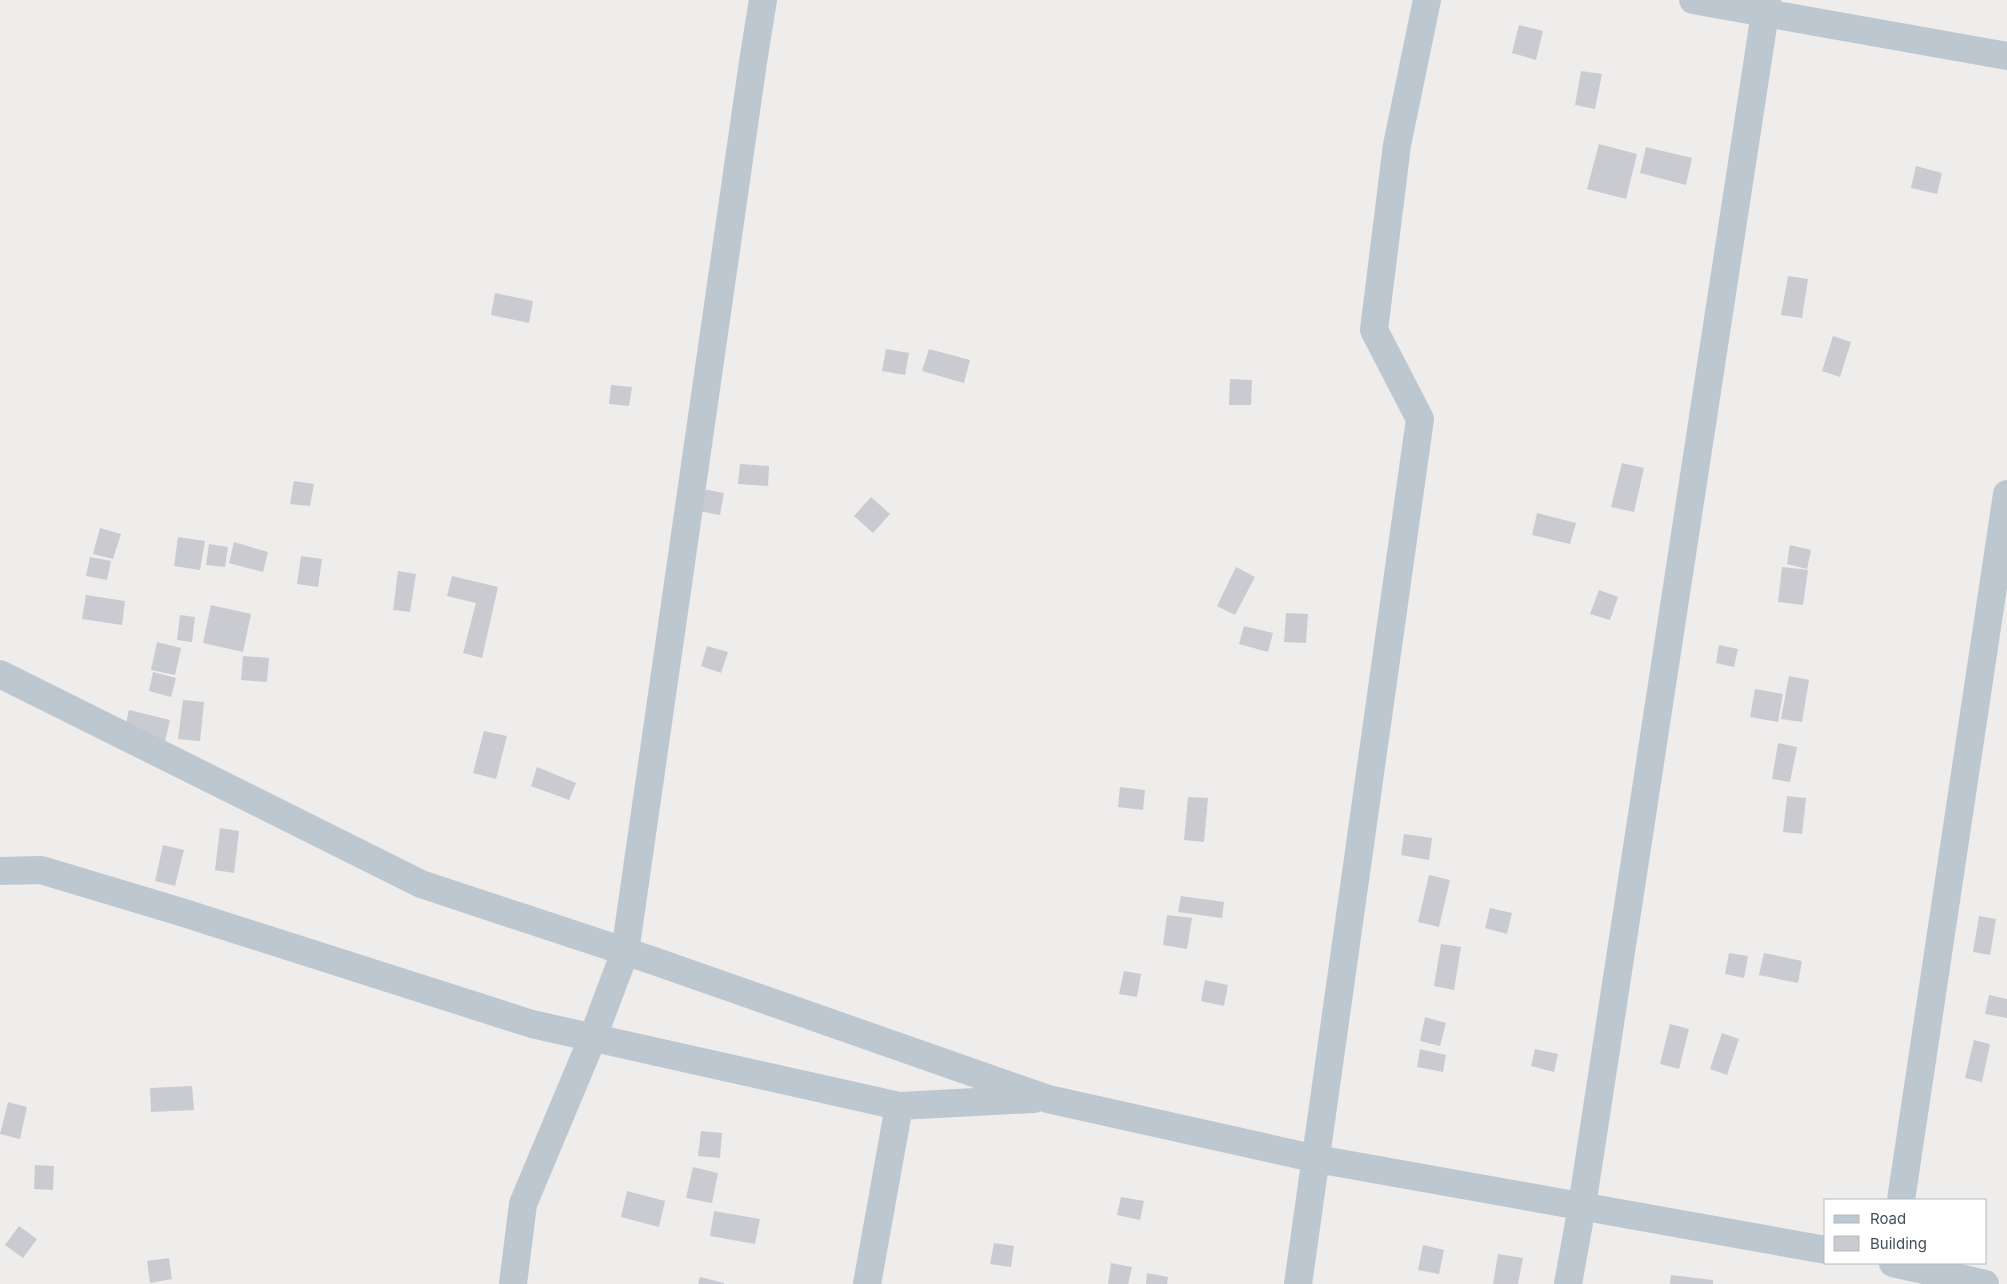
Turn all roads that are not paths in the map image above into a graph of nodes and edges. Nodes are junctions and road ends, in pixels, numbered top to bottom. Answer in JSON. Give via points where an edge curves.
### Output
{"nodes":[{"id":1,"x":763,"y":0,"type":"edge"},
{"id":2,"x":1427,"y":0,"type":"edge"},
{"id":3,"x":1693,"y":0,"type":"edge"},
{"id":4,"x":1766,"y":6,"type":"edge"},
{"id":5,"x":2007,"y":56,"type":"edge"},
{"id":6,"x":2007,"y":494,"type":"edge"},
{"id":7,"x":0,"y":674,"type":"edge"},
{"id":8,"x":0,"y":871,"type":"edge"},
{"id":9,"x":625,"y":952,"type":"junction"},
{"id":10,"x":593,"y":1038,"type":"junction"},
{"id":11,"x":1048,"y":1099,"type":"junction"},
{"id":12,"x":899,"y":1106,"type":"junction"},
{"id":13,"x":1316,"y":1159,"type":"junction"},
{"id":14,"x":1901,"y":1199,"type":"edge"},
{"id":15,"x":1582,"y":1206,"type":"junction"},
{"id":16,"x":1824,"y":1250,"type":"edge"},
{"id":17,"x":1897,"y":1264,"type":"edge"},
{"id":18,"x":513,"y":1284,"type":"edge"},
{"id":19,"x":867,"y":1284,"type":"edge"},
{"id":20,"x":1298,"y":1284,"type":"edge"},
{"id":21,"x":1568,"y":1284,"type":"edge"},
{"id":22,"x":1985,"y":1284,"type":"edge"}],
"edges":[{"from":1,"to":9,"type":"street"},
{"from":2,"to":13,"type":"street","via":[[1396,145],[1374,330],[1420,419]]},
{"from":3,"to":4,"type":"street"},
{"from":4,"to":5,"type":"street"},
{"from":4,"to":15,"type":"street"},
{"from":6,"to":14,"type":"street"},
{"from":7,"to":9,"type":"street","via":[[421,884]]},
{"from":8,"to":10,"type":"street","via":[[41,870],[532,1024]]},
{"from":9,"to":10,"type":"street"},
{"from":9,"to":11,"type":"street"},
{"from":10,"to":12,"type":"street"},
{"from":10,"to":18,"type":"street","via":[[523,1204]]},
{"from":11,"to":12,"type":"street"},
{"from":11,"to":13,"type":"street"},
{"from":12,"to":19,"type":"street"},
{"from":13,"to":15,"type":"street"},
{"from":13,"to":20,"type":"street"},
{"from":15,"to":16,"type":"street"},
{"from":15,"to":21,"type":"street"},
{"from":17,"to":22,"type":"street"}]}
